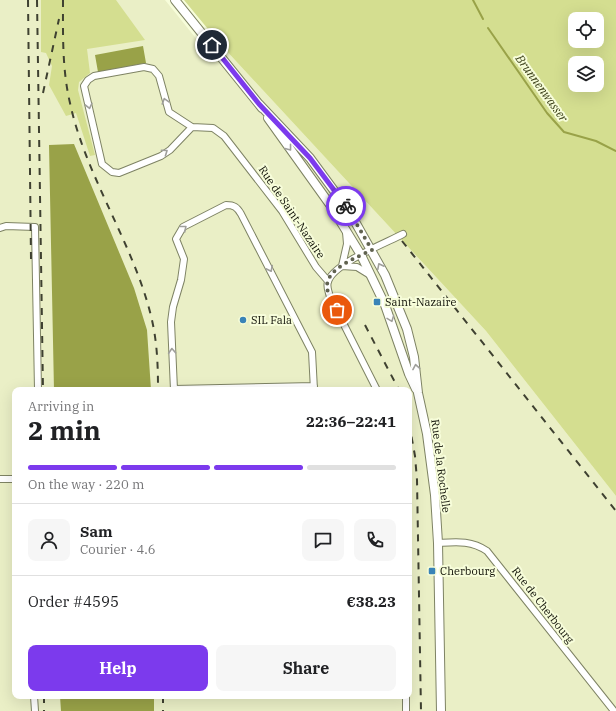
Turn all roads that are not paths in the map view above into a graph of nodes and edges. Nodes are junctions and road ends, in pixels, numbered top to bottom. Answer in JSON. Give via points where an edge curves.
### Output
{"nodes":[{"id":1,"x":175,"y":0,"type":"edge"},
{"id":2,"x":259,"y":104,"type":"junction"},
{"id":3,"x":192,"y":127,"type":"junction"},
{"id":4,"x":0,"y":228,"type":"edge"},
{"id":5,"x":346,"y":228,"type":"junction"},
{"id":6,"x":403,"y":234,"type":"dead end"},
{"id":7,"x":372,"y":250,"type":"junction"},
{"id":8,"x":361,"y":255,"type":"junction"},
{"id":9,"x":342,"y":266,"type":"junction"},
{"id":10,"x":372,"y":276,"type":"junction"},
{"id":11,"x":328,"y":281,"type":"junction"},
{"id":12,"x":38,"y":387,"type":"edge"},
{"id":13,"x":174,"y":387,"type":"edge"},
{"id":14,"x":314,"y":387,"type":"edge"},
{"id":15,"x":375,"y":387,"type":"edge"},
{"id":16,"x":418,"y":393,"type":"junction"},
{"id":17,"x":0,"y":479,"type":"edge"},
{"id":18,"x":12,"y":479,"type":"edge"},
{"id":19,"x":438,"y":543,"type":"junction"},
{"id":20,"x":34,"y":699,"type":"edge"},
{"id":21,"x":406,"y":699,"type":"edge"},
{"id":22,"x":35,"y":711,"type":"edge"},
{"id":23,"x":406,"y":711,"type":"edge"},
{"id":24,"x":441,"y":711,"type":"edge"},
{"id":25,"x":614,"y":711,"type":"edge"}],
"edges":[{"from":1,"to":2,"type":"main road","name":"Rue de la Rochelle"},
{"from":2,"to":5,"type":"main road","name":"Rue de la Rochelle","one_way":true},
{"from":2,"to":7,"type":"main road","name":"Rue de la Rochelle","via":[[325,177],[349,210]]},
{"from":3,"to":3,"type":"street","one_way":true,"via":[[169,112],[159,76],[153,69],[144,67],[94,76],[84,86],[102,164],[112,172],[119,173],[161,156]]},
{"from":3,"to":11,"type":"street","name":"Rue de Saint-Nazaire","via":[[213,128],[224,136],[282,211],[316,267]]},
{"from":4,"to":12,"type":"street","via":[[35,226]]},
{"from":5,"to":8,"type":"main road","name":"Rue de la Rochelle"},
{"from":5,"to":9,"type":"street","via":[[347,244]]},
{"from":6,"to":7,"type":"street"},
{"from":7,"to":8,"type":"street"},
{"from":16,"to":7,"type":"main road","name":"Rue de la Rochelle","one_way":true,"via":[[414,357],[407,329],[394,293]]},
{"from":8,"to":9,"type":"street"},
{"from":8,"to":10,"type":"main road","name":"Rue de la Rochelle"},
{"from":9,"to":10,"type":"street","via":[[357,267]]},
{"from":9,"to":11,"type":"street"},
{"from":10,"to":16,"type":"main road","name":"Rue de la Rochelle","one_way":true},
{"from":11,"to":15,"type":"street","name":"Rue de Saint-Nazaire","via":[[330,297]]},
{"from":13,"to":14,"type":"street","one_way":true,"via":[[170,322],[184,259],[176,239],[183,227],[226,205],[236,207],[242,214],[301,329],[313,358]]},
{"from":16,"to":19,"type":"main road","name":"Rue de la Rochelle","via":[[429,446]]},
{"from":17,"to":18,"type":"street"},
{"from":19,"to":24,"type":"main road","name":"Rue de la Rochelle"},
{"from":19,"to":25,"type":"street","name":"Rue de Cherbourg","via":[[467,542],[487,552]]},
{"from":20,"to":22,"type":"street"},
{"from":21,"to":23,"type":"street"}]}
